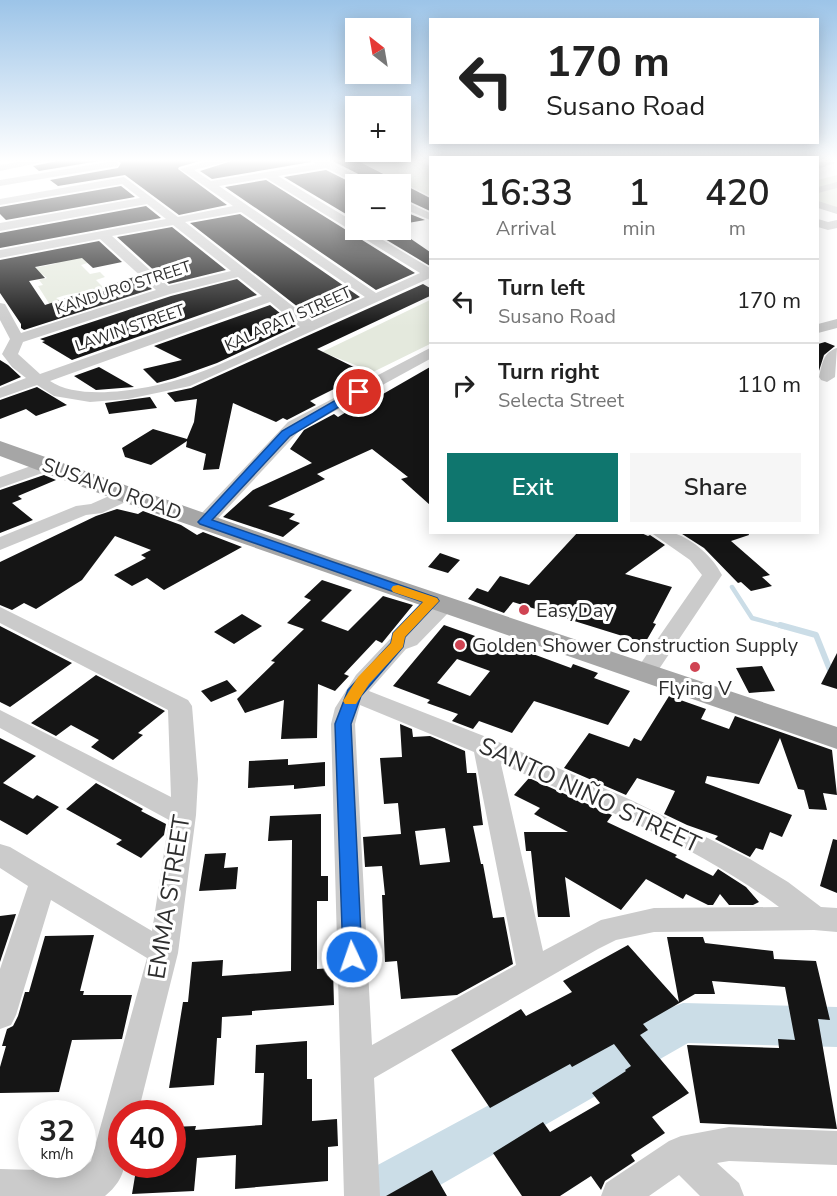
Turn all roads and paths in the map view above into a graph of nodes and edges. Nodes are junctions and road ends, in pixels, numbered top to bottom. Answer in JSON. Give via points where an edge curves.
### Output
{"nodes":[{"id":1,"x":62,"y":216,"type":"edge"},
{"id":2,"x":169,"y":216,"type":"edge"},
{"id":3,"x":202,"y":216,"type":"edge"},
{"id":4,"x":254,"y":216,"type":"edge"},
{"id":5,"x":175,"y":221,"type":"junction"},
{"id":6,"x":819,"y":223,"type":"edge"},
{"id":7,"x":837,"y":224,"type":"edge"},
{"id":8,"x":0,"y":227,"type":"edge"},
{"id":9,"x":103,"y":235,"type":"junction"},
{"id":10,"x":375,"y":240,"type":"edge"},
{"id":11,"x":0,"y":254,"type":"edge"},
{"id":12,"x":241,"y":272,"type":"junction"},
{"id":13,"x":429,"y":272,"type":"edge"},
{"id":14,"x":429,"y":273,"type":"edge"},
{"id":15,"x":165,"y":291,"type":"junction"},
{"id":16,"x":272,"y":297,"type":"junction"},
{"id":17,"x":376,"y":299,"type":"junction"},
{"id":18,"x":0,"y":307,"type":"edge"},
{"id":19,"x":837,"y":323,"type":"edge"},
{"id":20,"x":311,"y":328,"type":"junction"},
{"id":21,"x":819,"y":329,"type":"edge"},
{"id":22,"x":17,"y":339,"type":"junction"},
{"id":23,"x":837,"y":353,"type":"edge"},
{"id":24,"x":429,"y":354,"type":"edge"},
{"id":25,"x":827,"y":377,"type":"edge"},
{"id":26,"x":38,"y":379,"type":"junction"},
{"id":27,"x":0,"y":393,"type":"edge"},
{"id":28,"x":0,"y":448,"type":"edge"},
{"id":29,"x":45,"y":466,"type":"junction"},
{"id":30,"x":0,"y":483,"type":"edge"},
{"id":31,"x":119,"y":493,"type":"junction"},
{"id":32,"x":204,"y":522,"type":"junction"},
{"id":33,"x":662,"y":534,"type":"edge"},
{"id":34,"x":0,"y":544,"type":"edge"},
{"id":35,"x":438,"y":603,"type":"junction"},
{"id":36,"x":0,"y":614,"type":"edge"},
{"id":37,"x":645,"y":673,"type":"junction"},
{"id":38,"x":354,"y":694,"type":"junction"},
{"id":39,"x":0,"y":718,"type":"edge"},
{"id":40,"x":837,"y":738,"type":"edge"},
{"id":41,"x":485,"y":746,"type":"junction"},
{"id":42,"x":183,"y":815,"type":"junction"},
{"id":43,"x":0,"y":855,"type":"edge"},
{"id":44,"x":42,"y":882,"type":"junction"},
{"id":45,"x":826,"y":920,"type":"edge"},
{"id":46,"x":163,"y":953,"type":"junction"},
{"id":47,"x":532,"y":971,"type":"junction"},
{"id":48,"x":0,"y":1015,"type":"edge"},
{"id":49,"x":357,"y":1070,"type":"junction"},
{"id":50,"x":837,"y":1148,"type":"edge"},
{"id":51,"x":681,"y":1153,"type":"junction"},
{"id":52,"x":0,"y":1187,"type":"edge"},
{"id":53,"x":362,"y":1187,"type":"edge"},
{"id":54,"x":619,"y":1196,"type":"edge"},
{"id":55,"x":726,"y":1196,"type":"edge"}],
"edges":[{"from":1,"to":8,"type":"street"},
{"from":2,"to":5,"type":"street"},
{"from":3,"to":5,"type":"street"},
{"from":4,"to":17,"type":"street"},
{"from":5,"to":9,"type":"street"},
{"from":5,"to":12,"type":"street"},
{"from":6,"to":7,"type":"street"},
{"from":9,"to":11,"type":"street"},
{"from":9,"to":15,"type":"street"},
{"from":10,"to":13,"type":"street"},
{"from":12,"to":15,"type":"street","name":"KANDURO STREET"},
{"from":12,"to":16,"type":"street"},
{"from":14,"to":17,"type":"street","name":"KALAPATI STREET"},
{"from":15,"to":22,"type":"street","name":"KANDURO STREET"},
{"from":16,"to":20,"type":"street"},
{"from":16,"to":26,"type":"street","name":"LAWIN STREET"},
{"from":17,"to":20,"type":"street","name":"KALAPATI STREET"},
{"from":18,"to":22,"type":"street"},
{"from":19,"to":21,"type":"street"},
{"from":20,"to":26,"type":"street","name":"KALAPATI STREET","via":[[197,379],[157,388],[75,396],[60,393]]},
{"from":22,"to":26,"type":"street","name":"KALAPATI STREET","via":[[10,354]]},
{"from":23,"to":25,"type":"street","via":[[831,358]]},
{"from":24,"to":32,"type":"street","via":[[294,426]]},
{"from":26,"to":27,"type":"street","name":"LAWIN STREET"},
{"from":28,"to":29,"type":"main road","name":"SUSANO ROAD"},
{"from":29,"to":30,"type":"street"},
{"from":29,"to":31,"type":"main road","name":"SUSANO ROAD"},
{"from":31,"to":32,"type":"main road","name":"SUSANO ROAD"},
{"from":31,"to":34,"type":"street","via":[[95,509],[82,510]]},
{"from":32,"to":35,"type":"main road","name":"SUSANO ROAD"},
{"from":33,"to":37,"type":"street","via":[[702,560],[712,575]]},
{"from":35,"to":37,"type":"main road","name":"SUSANO ROAD"},
{"from":35,"to":38,"type":"street","via":[[409,640],[398,644]]},
{"from":36,"to":42,"type":"street","name":"EMMA STREET","via":[[180,706]]},
{"from":37,"to":40,"type":"main road","name":"SUSANO ROAD"},
{"from":38,"to":41,"type":"street","name":"SANTO NIÑO STREET"},
{"from":38,"to":49,"type":"street","via":[[343,724],[342,741]]},
{"from":39,"to":42,"type":"street"},
{"from":41,"to":45,"type":"street","name":"SANTO NIÑO STREET","via":[[590,791],[743,867]]},
{"from":41,"to":47,"type":"street"},
{"from":42,"to":46,"type":"street","name":"EMMA STREET"},
{"from":43,"to":44,"type":"street"},
{"from":44,"to":46,"type":"street"},
{"from":44,"to":48,"type":"street"},
{"from":45,"to":47,"type":"street","via":[[632,923],[588,940]]},
{"from":46,"to":52,"type":"street","name":"EMMA STREET","via":[[106,1171],[81,1189]]},
{"from":47,"to":49,"type":"street"},
{"from":49,"to":53,"type":"street"},
{"from":50,"to":51,"type":"street","via":[[729,1144]]},
{"from":51,"to":54,"type":"street"},
{"from":51,"to":55,"type":"street"}]}
